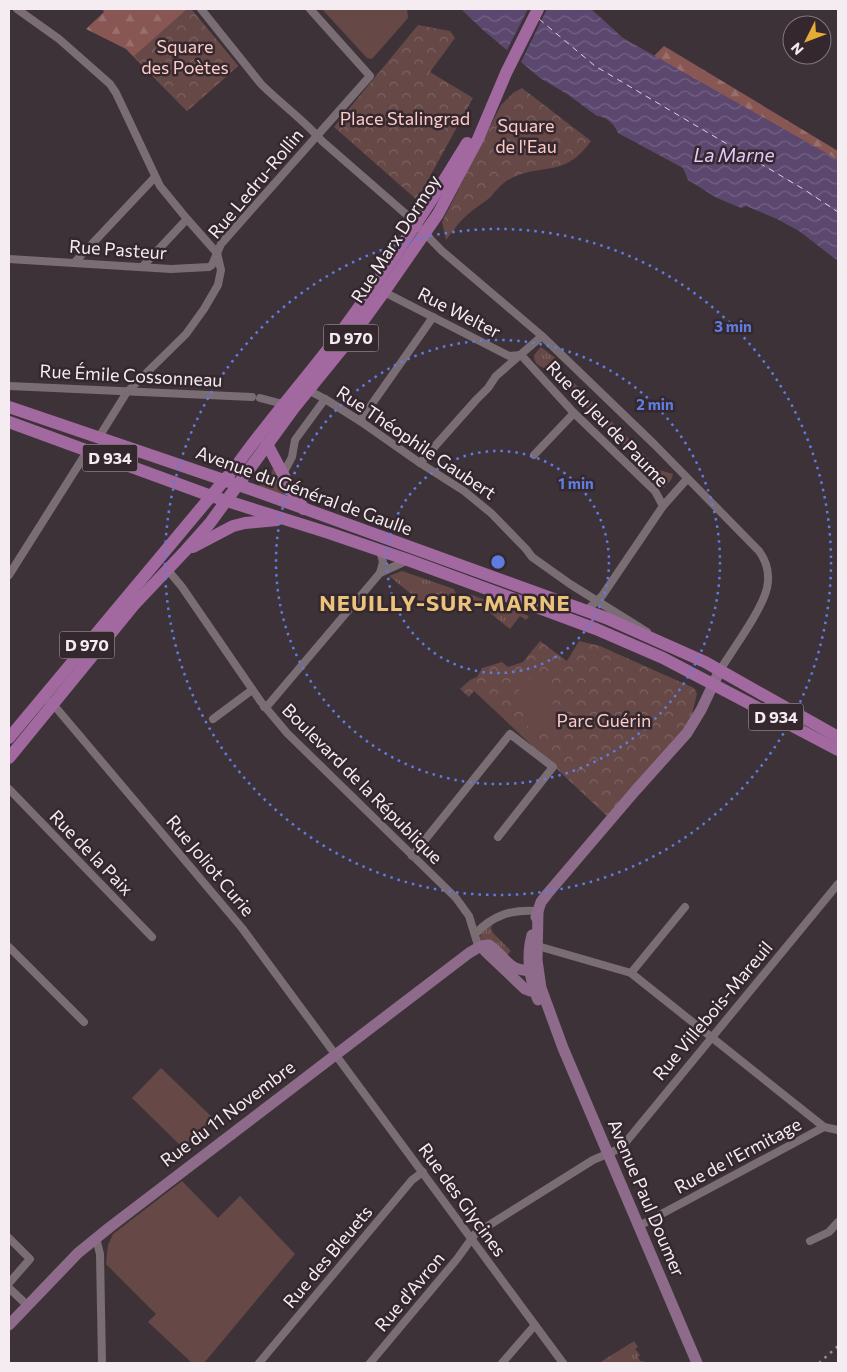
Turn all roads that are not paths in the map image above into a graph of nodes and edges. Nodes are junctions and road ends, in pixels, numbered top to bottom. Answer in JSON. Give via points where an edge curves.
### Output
{"nodes":[{"id":1,"x":17,"y":9,"type":"edge"},
{"id":2,"x":201,"y":9,"type":"edge"},
{"id":3,"x":310,"y":9,"type":"edge"},
{"id":4,"x":538,"y":9,"type":"edge"},
{"id":5,"x":317,"y":135,"type":"junction"},
{"id":6,"x":155,"y":177,"type":"junction"},
{"id":7,"x":187,"y":220,"type":"junction"},
{"id":8,"x":420,"y":230,"type":"junction"},
{"id":9,"x":217,"y":253,"type":"junction"},
{"id":10,"x":9,"y":259,"type":"edge"},
{"id":11,"x":76,"y":262,"type":"junction"},
{"id":12,"x":142,"y":267,"type":"junction"},
{"id":13,"x":384,"y":292,"type":"junction"},
{"id":14,"x":433,"y":317,"type":"junction"},
{"id":15,"x":542,"y":336,"type":"junction"},
{"id":16,"x":521,"y":355,"type":"junction"},
{"id":17,"x":9,"y":386,"type":"edge"},
{"id":18,"x":304,"y":387,"type":"junction"},
{"id":19,"x":127,"y":392,"type":"junction"},
{"id":20,"x":325,"y":399,"type":"junction"},
{"id":21,"x":284,"y":404,"type":"junction"},
{"id":22,"x":9,"y":407,"type":"edge"},
{"id":23,"x":574,"y":413,"type":"junction"},
{"id":24,"x":360,"y":421,"type":"junction"},
{"id":25,"x":9,"y":422,"type":"edge"},
{"id":26,"x":99,"y":437,"type":"junction"},
{"id":27,"x":269,"y":441,"type":"junction"},
{"id":28,"x":88,"y":450,"type":"junction"},
{"id":29,"x":534,"y":455,"type":"dead end"},
{"id":30,"x":420,"y":463,"type":"junction"},
{"id":31,"x":283,"y":474,"type":"junction"},
{"id":32,"x":687,"y":479,"type":"junction"},
{"id":33,"x":224,"y":480,"type":"junction"},
{"id":34,"x":238,"y":485,"type":"junction"},
{"id":35,"x":211,"y":496,"type":"junction"},
{"id":36,"x":227,"y":500,"type":"junction"},
{"id":37,"x":663,"y":506,"type":"junction"},
{"id":38,"x":304,"y":510,"type":"junction"},
{"id":39,"x":285,"y":520,"type":"junction"},
{"id":40,"x":186,"y":550,"type":"junction"},
{"id":41,"x":380,"y":550,"type":"junction"},
{"id":42,"x":408,"y":560,"type":"junction"},
{"id":43,"x":167,"y":569,"type":"junction"},
{"id":44,"x":380,"y":573,"type":"junction"},
{"id":45,"x":9,"y":575,"type":"edge"},
{"id":46,"x":597,"y":601,"type":"junction"},
{"id":47,"x":584,"y":617,"type":"junction"},
{"id":48,"x":656,"y":640,"type":"junction"},
{"id":49,"x":715,"y":680,"type":"junction"},
{"id":50,"x":252,"y":690,"type":"junction"},
{"id":51,"x":47,"y":701,"type":"junction"},
{"id":52,"x":264,"y":707,"type":"junction"},
{"id":53,"x":213,"y":719,"type":"dead end"},
{"id":54,"x":838,"y":737,"type":"edge"},
{"id":55,"x":9,"y":738,"type":"edge"},
{"id":56,"x":838,"y":750,"type":"edge"},
{"id":57,"x":9,"y":758,"type":"edge"},
{"id":58,"x":9,"y":789,"type":"edge"},
{"id":59,"x":498,"y":837,"type":"dead end"},
{"id":60,"x":412,"y":856,"type":"junction"},
{"id":61,"x":838,"y":884,"type":"edge"},
{"id":62,"x":685,"y":907,"type":"dead end"},
{"id":63,"x":538,"y":911,"type":"junction"},
{"id":64,"x":474,"y":934,"type":"junction"},
{"id":65,"x":152,"y":937,"type":"dead end"},
{"id":66,"x":531,"y":944,"type":"junction"},
{"id":67,"x":480,"y":946,"type":"junction"},
{"id":68,"x":9,"y":947,"type":"edge"},
{"id":69,"x":533,"y":971,"type":"junction"},
{"id":70,"x":631,"y":973,"type":"junction"},
{"id":71,"x":538,"y":989,"type":"junction"},
{"id":72,"x":84,"y":1022,"type":"dead end"},
{"id":73,"x":711,"y":1037,"type":"junction"},
{"id":74,"x":337,"y":1054,"type":"junction"},
{"id":75,"x":824,"y":1127,"type":"junction"},
{"id":76,"x":838,"y":1130,"type":"edge"},
{"id":77,"x":608,"y":1153,"type":"junction"},
{"id":78,"x":423,"y":1172,"type":"junction"},
{"id":79,"x":838,"y":1222,"type":"edge"},
{"id":80,"x":639,"y":1226,"type":"junction"},
{"id":81,"x":9,"y":1238,"type":"edge"},
{"id":82,"x":96,"y":1238,"type":"junction"},
{"id":83,"x":471,"y":1239,"type":"junction"},
{"id":84,"x":810,"y":1241,"type":"dead end"},
{"id":85,"x":9,"y":1283,"type":"edge"},
{"id":86,"x":9,"y":1288,"type":"edge"},
{"id":87,"x":27,"y":1305,"type":"junction"},
{"id":88,"x":9,"y":1325,"type":"edge"},
{"id":89,"x":535,"y":1325,"type":"junction"},
{"id":90,"x":102,"y":1363,"type":"edge"},
{"id":91,"x":259,"y":1363,"type":"edge"},
{"id":92,"x":370,"y":1363,"type":"edge"},
{"id":93,"x":502,"y":1363,"type":"edge"},
{"id":94,"x":563,"y":1363,"type":"edge"},
{"id":95,"x":696,"y":1363,"type":"edge"}],
"edges":[{"from":1,"to":6,"type":"street","via":[[59,39],[110,84]]},
{"from":2,"to":5,"type":"street","via":[[272,95]]},
{"from":3,"to":5,"type":"street","name":"Rue Ledru-Rollin","via":[[370,76]]},
{"from":4,"to":8,"type":"main road","name":"Rue Marx Dormoy","number":"D 970","via":[[496,96]]},
{"from":5,"to":8,"type":"street"},
{"from":5,"to":9,"type":"street","name":"Rue Ledru-Rollin","via":[[221,244]]},
{"from":6,"to":7,"type":"street"},
{"from":6,"to":11,"type":"street"},
{"from":7,"to":9,"type":"street"},
{"from":7,"to":12,"type":"street"},
{"from":8,"to":13,"type":"main road","name":"Rue Marx Dormoy","number":"D 970"},
{"from":8,"to":15,"type":"street"},
{"from":8,"to":18,"type":"main road","name":"Rue Marx Dormoy","number":"D 970","via":[[351,318]]},
{"from":9,"to":12,"type":"street","name":"Rue Pasteur","via":[[209,267]]},
{"from":9,"to":19,"type":"street","via":[[221,263],[220,277],[204,309],[186,334]]},
{"from":10,"to":11,"type":"street","name":"Rue Pasteur"},
{"from":11,"to":12,"type":"street","name":"Rue Pasteur"},
{"from":13,"to":14,"type":"street","name":"Rue Welter"},
{"from":13,"to":18,"type":"main road","name":"Rue Marx Dormoy","number":"D 970","via":[[350,339]]},
{"from":14,"to":16,"type":"street","name":"Rue Welter","via":[[509,356]]},
{"from":14,"to":24,"type":"street"},
{"from":15,"to":16,"type":"street"},
{"from":15,"to":32,"type":"street"},
{"from":16,"to":23,"type":"street","name":"Rue du Jeu de Paume"},
{"from":16,"to":30,"type":"street","via":[[496,376]]},
{"from":17,"to":19,"type":"street","name":"Rue Émile Cossonneau"},
{"from":18,"to":20,"type":"street","name":"Rue Théophile Gaubert"},
{"from":18,"to":21,"type":"main road","name":"Rue Marx Dormoy","number":"D 970"},
{"from":18,"to":27,"type":"main road","name":"Rue Marx Dormoy","number":"D 970"},
{"from":19,"to":21,"type":"street","name":"Rue Émile Cossonneau","via":[[256,397]]},
{"from":19,"to":26,"type":"street"},
{"from":20,"to":24,"type":"street","name":"Rue Théophile Gaubert"},
{"from":20,"to":31,"type":"street","via":[[295,440],[292,458]]},
{"from":21,"to":33,"type":"main road","number":"D 970"},
{"from":22,"to":26,"type":"main road","name":"Avenue du Général de Gaulle","number":"D 934"},
{"from":23,"to":29,"type":"street"},
{"from":23,"to":37,"type":"street","name":"Rue du Jeu de Paume","via":[[655,491]]},
{"from":24,"to":30,"type":"street","name":"Rue Théophile Gaubert"},
{"from":25,"to":28,"type":"main road","name":"Avenue du Général de Gaulle","number":"D 934"},
{"from":26,"to":33,"type":"main road","name":"Avenue du Général de Gaulle","number":"D 934"},
{"from":27,"to":31,"type":"main road"},
{"from":27,"to":34,"type":"main road","number":"D 970"},
{"from":28,"to":35,"type":"main road","name":"Avenue du Général de Gaulle","number":"D 934"},
{"from":28,"to":45,"type":"street"},
{"from":30,"to":46,"type":"street","name":"Rue Théophile Gaubert","via":[[476,500],[532,557]]},
{"from":31,"to":38,"type":"main road"},
{"from":32,"to":37,"type":"street"},
{"from":32,"to":49,"type":"street","via":[[752,543],[766,564],[768,580],[763,598]]},
{"from":33,"to":34,"type":"main road","name":"Avenue du Général de Gaulle","number":"D 934"},
{"from":33,"to":35,"type":"main road","number":"D 970"},
{"from":34,"to":36,"type":"main road","number":"D 970"},
{"from":34,"to":38,"type":"main road","name":"Avenue du Général de Gaulle","number":"D 934"},
{"from":35,"to":36,"type":"main road","name":"Avenue du Général de Gaulle","number":"D 934"},
{"from":35,"to":51,"type":"main road","number":"D 970"},
{"from":36,"to":39,"type":"main road","name":"Avenue du Général de Gaulle","number":"D 934"},
{"from":36,"to":40,"type":"main road","number":"D 970"},
{"from":37,"to":46,"type":"street","name":"Rue du Jeu de Paume"},
{"from":38,"to":47,"type":"main road","name":"Avenue du Général de Gaulle","number":"D 934"},
{"from":39,"to":40,"type":"main road","via":[[233,526]]},
{"from":39,"to":41,"type":"main road","name":"Avenue du Général de Gaulle","number":"D 934"},
{"from":40,"to":43,"type":"main road","number":"D 970"},
{"from":41,"to":42,"type":"main road","name":"Avenue du Général de Gaulle","number":"D 934"},
{"from":41,"to":44,"type":"street","via":[[383,562]]},
{"from":42,"to":44,"type":"street"},
{"from":42,"to":47,"type":"main road","name":"Avenue du Général de Gaulle","number":"D 934"},
{"from":43,"to":50,"type":"street","name":"Boulevard de la République"},
{"from":43,"to":51,"type":"main road","number":"D 970"},
{"from":44,"to":52,"type":"street"},
{"from":46,"to":47,"type":"street","name":"Rue du Jeu de Paume"},
{"from":46,"to":48,"type":"street","name":"Rue Théophile Gaubert","via":[[640,626]]},
{"from":47,"to":48,"type":"main road","name":"Avenue du Général de Gaulle","number":"D 934"},
{"from":47,"to":49,"type":"main road","name":"Avenue du Général de Gaulle","number":"D 934"},
{"from":48,"to":49,"type":"main road","name":"Avenue du Général de Gaulle","number":"D 934"},
{"from":49,"to":54,"type":"main road","number":"D 934","via":[[787,707]]},
{"from":49,"to":56,"type":"main road","number":"D 934"},
{"from":49,"to":63,"type":"main road","name":"Avenue Paul Doumer","via":[[687,734],[548,892]]},
{"from":50,"to":52,"type":"street","name":"Boulevard de la République"},
{"from":50,"to":53,"type":"street"},
{"from":51,"to":55,"type":"main road","number":"D 970"},
{"from":51,"to":57,"type":"main road","number":"D 970"},
{"from":51,"to":74,"type":"street","name":"Rue Joliot Curie","via":[[242,928]]},
{"from":52,"to":60,"type":"street","name":"Boulevard de la République","via":[[299,746]]},
{"from":58,"to":65,"type":"street","name":"Rue de la Paix"},
{"from":59,"to":60,"type":"street","via":[[553,767],[510,734]]},
{"from":60,"to":64,"type":"street","name":"Boulevard de la République","via":[[467,911]]},
{"from":61,"to":73,"type":"street","name":"Rue Villebois-Mareuil"},
{"from":62,"to":70,"type":"street"},
{"from":63,"to":64,"type":"street","via":[[520,910],[492,919]]},
{"from":63,"to":66,"type":"main road","name":"Avenue Paul Doumer"},
{"from":64,"to":67,"type":"street","name":"Boulevard de la République"},
{"from":66,"to":69,"type":"main road","name":"Avenue Paul Doumer","via":[[528,958]]},
{"from":66,"to":70,"type":"street"},
{"from":67,"to":69,"type":"main road","via":[[489,945],[519,971]]},
{"from":67,"to":71,"type":"main road","via":[[524,989]]},
{"from":67,"to":74,"type":"main road","name":"Rue du 11 Novembre"},
{"from":68,"to":72,"type":"street"},
{"from":69,"to":71,"type":"main road","name":"Avenue Paul Doumer"},
{"from":70,"to":73,"type":"street"},
{"from":71,"to":77,"type":"main road","name":"Avenue Paul Doumer","via":[[550,1026],[563,1048]]},
{"from":73,"to":75,"type":"street"},
{"from":73,"to":77,"type":"street","name":"Rue Villebois-Mareuil","via":[[620,1148]]},
{"from":74,"to":78,"type":"street","name":"Rue des Glycines"},
{"from":74,"to":82,"type":"main road","name":"Rue du 11 Novembre"},
{"from":75,"to":76,"type":"street"},
{"from":75,"to":80,"type":"street","name":"Rue de l'Ermitage"},
{"from":77,"to":80,"type":"main road","name":"Avenue Paul Doumer"},
{"from":77,"to":83,"type":"street","name":"Rue Villebois-Mareuil","via":[[490,1224]]},
{"from":78,"to":83,"type":"street","name":"Rue des Glycines"},
{"from":78,"to":91,"type":"street","name":"Rue des Bleuets","via":[[412,1180]]},
{"from":79,"to":84,"type":"street","via":[[829,1232]]},
{"from":80,"to":95,"type":"main road","name":"Avenue Paul Doumer"},
{"from":81,"to":85,"type":"street","via":[[30,1259]]},
{"from":82,"to":87,"type":"main road","name":"Rue du 11 Novembre"},
{"from":82,"to":90,"type":"street","via":[[100,1254]]},
{"from":83,"to":89,"type":"street","name":"Rue des Glycines"},
{"from":83,"to":92,"type":"street","name":"Rue d'Avron"},
{"from":86,"to":87,"type":"street"},
{"from":87,"to":88,"type":"main road","name":"Rue du 11 Novembre"},
{"from":89,"to":93,"type":"street"},
{"from":89,"to":94,"type":"street","name":"Rue des Glycines"}]}
